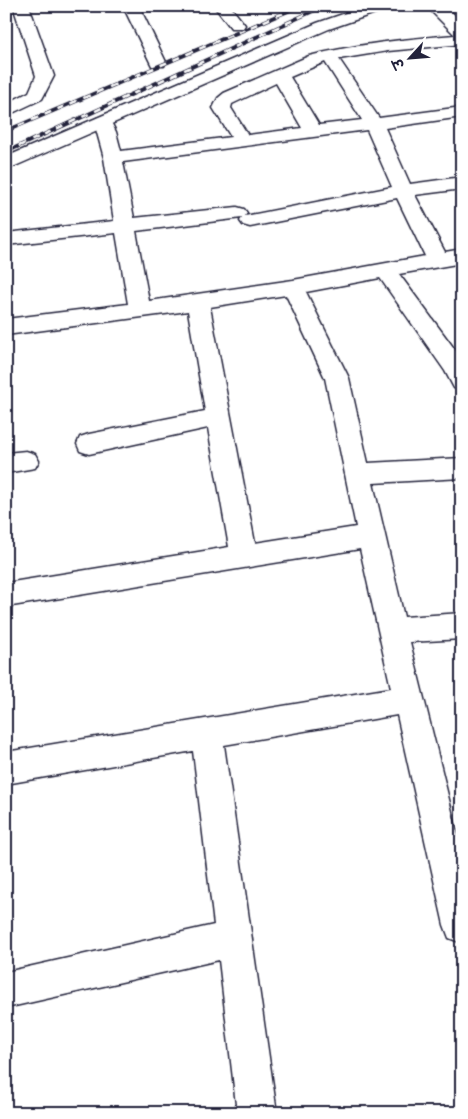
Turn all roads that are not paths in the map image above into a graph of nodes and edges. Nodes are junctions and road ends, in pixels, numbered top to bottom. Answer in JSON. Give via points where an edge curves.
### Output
{"nodes":[{"id":1,"x":21,"y":6,"type":"edge"},
{"id":2,"x":131,"y":6,"type":"edge"},
{"id":3,"x":222,"y":6,"type":"edge"},
{"id":4,"x":382,"y":6,"type":"edge"},
{"id":5,"x":434,"y":6,"type":"edge"},
{"id":6,"x":237,"y":25,"type":"dead end"},
{"id":7,"x":462,"y":33,"type":"edge"},
{"id":8,"x":462,"y":39,"type":"edge"},
{"id":9,"x":329,"y":56,"type":"junction"},
{"id":10,"x":158,"y":62,"type":"dead end"},
{"id":11,"x":280,"y":75,"type":"junction"},
{"id":12,"x":6,"y":111,"type":"edge"},
{"id":13,"x":462,"y":112,"type":"edge"},
{"id":14,"x":103,"y":122,"type":"junction"},
{"id":15,"x":374,"y":124,"type":"junction"},
{"id":16,"x":314,"y":132,"type":"junction"},
{"id":17,"x":243,"y":141,"type":"junction"},
{"id":18,"x":113,"y":158,"type":"junction"},
{"id":19,"x":6,"y":164,"type":"edge"},
{"id":20,"x":462,"y":183,"type":"edge"},
{"id":21,"x":403,"y":191,"type":"junction"},
{"id":22,"x":125,"y":225,"type":"junction"},
{"id":23,"x":6,"y":239,"type":"edge"},
{"id":24,"x":462,"y":256,"type":"edge"},
{"id":25,"x":438,"y":260,"type":"junction"},
{"id":26,"x":385,"y":270,"type":"junction"},
{"id":27,"x":294,"y":287,"type":"junction"},
{"id":28,"x":198,"y":302,"type":"junction"},
{"id":29,"x":140,"y":311,"type":"junction"},
{"id":30,"x":6,"y":327,"type":"edge"},
{"id":31,"x":462,"y":382,"type":"edge"},
{"id":32,"x":218,"y":417,"type":"junction"},
{"id":33,"x":89,"y":444,"type":"dead end"},
{"id":34,"x":462,"y":468,"type":"edge"},
{"id":35,"x":358,"y":474,"type":"junction"},
{"id":36,"x":371,"y":536,"type":"junction"},
{"id":37,"x":244,"y":557,"type":"junction"},
{"id":38,"x":6,"y":595,"type":"edge"},
{"id":39,"x":462,"y":626,"type":"edge"},
{"id":40,"x":393,"y":630,"type":"junction"},
{"id":41,"x":409,"y":699,"type":"junction"},
{"id":42,"x":208,"y":734,"type":"junction"},
{"id":43,"x":6,"y":768,"type":"edge"},
{"id":44,"x":461,"y":915,"type":"edge"},
{"id":45,"x":235,"y":938,"type":"junction"},
{"id":46,"x":6,"y":990,"type":"edge"},
{"id":47,"x":258,"y":1113,"type":"edge"}],
"edges":[{"from":1,"to":12,"type":"street","via":[[45,76],[36,95]]},
{"from":2,"to":10,"type":"street"},
{"from":3,"to":6,"type":"street"},
{"from":4,"to":14,"type":"street","via":[[323,26]]},
{"from":5,"to":7,"type":"street"},
{"from":8,"to":9,"type":"street","via":[[390,45]]},
{"from":9,"to":11,"type":"street"},
{"from":9,"to":15,"type":"street"},
{"from":11,"to":16,"type":"street"},
{"from":11,"to":17,"type":"street","via":[[224,102],[222,108]]},
{"from":13,"to":15,"type":"street"},
{"from":14,"to":18,"type":"street"},
{"from":14,"to":19,"type":"street"},
{"from":15,"to":16,"type":"street"},
{"from":15,"to":21,"type":"street"},
{"from":16,"to":17,"type":"street"},
{"from":17,"to":18,"type":"street"},
{"from":18,"to":22,"type":"street"},
{"from":20,"to":21,"type":"street"},
{"from":21,"to":22,"type":"street","via":[[244,217]]},
{"from":21,"to":25,"type":"street"},
{"from":22,"to":23,"type":"street"},
{"from":22,"to":29,"type":"street"},
{"from":24,"to":25,"type":"street"},
{"from":25,"to":26,"type":"street"},
{"from":26,"to":27,"type":"street"},
{"from":26,"to":31,"type":"street","via":[[456,368]]},
{"from":27,"to":28,"type":"street"},
{"from":27,"to":35,"type":"street","via":[[337,378]]},
{"from":28,"to":29,"type":"street"},
{"from":28,"to":32,"type":"street"},
{"from":29,"to":30,"type":"street"},
{"from":32,"to":33,"type":"street"},
{"from":32,"to":37,"type":"street"},
{"from":34,"to":35,"type":"street"},
{"from":35,"to":36,"type":"street"},
{"from":36,"to":37,"type":"street"},
{"from":36,"to":40,"type":"street"},
{"from":37,"to":38,"type":"street"},
{"from":39,"to":40,"type":"street"},
{"from":40,"to":41,"type":"street"},
{"from":41,"to":42,"type":"street"},
{"from":41,"to":44,"type":"street"},
{"from":42,"to":43,"type":"street"},
{"from":42,"to":45,"type":"street"},
{"from":45,"to":46,"type":"street"},
{"from":45,"to":47,"type":"street"}]}
